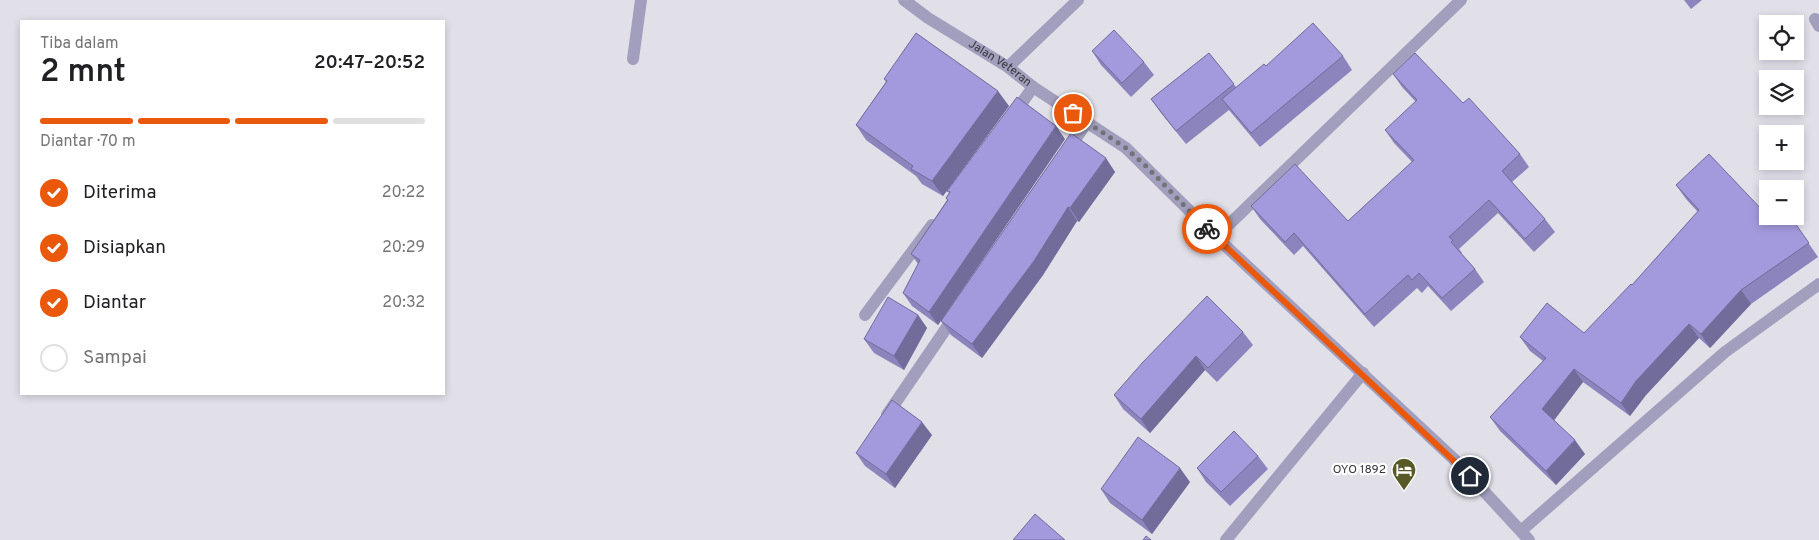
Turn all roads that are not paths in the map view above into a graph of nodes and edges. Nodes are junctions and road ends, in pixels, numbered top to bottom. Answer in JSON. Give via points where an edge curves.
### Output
{"nodes":[{"id":1,"x":641,"y":0,"type":"edge"},
{"id":2,"x":904,"y":0,"type":"edge"},
{"id":3,"x":1078,"y":0,"type":"edge"},
{"id":4,"x":1461,"y":0,"type":"edge"},
{"id":5,"x":633,"y":58,"type":"dead end"},
{"id":6,"x":1008,"y":67,"type":"junction"},
{"id":7,"x":1034,"y":87,"type":"junction"},
{"id":8,"x":1087,"y":122,"type":"junction"},
{"id":9,"x":1007,"y":124,"type":"edge"},
{"id":10,"x":1059,"y":162,"type":"edge"},
{"id":11,"x":942,"y":211,"type":"edge"},
{"id":12,"x":1216,"y":237,"type":"junction"},
{"id":13,"x":1819,"y":284,"type":"edge"},
{"id":14,"x":964,"y":301,"type":"edge"},
{"id":15,"x":865,"y":315,"type":"dead end"},
{"id":16,"x":1363,"y":374,"type":"junction"},
{"id":17,"x":881,"y":424,"type":"edge"},
{"id":18,"x":1526,"y":535,"type":"edge"},
{"id":19,"x":1226,"y":540,"type":"edge"}],
"edges":[{"from":1,"to":5,"type":"street"},
{"from":2,"to":6,"type":"street","name":"Jalan Veteran"},
{"from":3,"to":6,"type":"street"},
{"from":4,"to":12,"type":"street"},
{"from":6,"to":7,"type":"street","name":"Jalan Veteran"},
{"from":7,"to":8,"type":"street","name":"Jalan Veteran"},
{"from":7,"to":9,"type":"street"},
{"from":8,"to":10,"type":"street"},
{"from":8,"to":12,"type":"street","name":"Jalan Veteran","via":[[1133,154]]},
{"from":11,"to":15,"type":"street"},
{"from":12,"to":16,"type":"street","name":"Jalan Veteran"},
{"from":13,"to":18,"type":"street","via":[[1725,352]]},
{"from":14,"to":17,"type":"street"},
{"from":16,"to":18,"type":"street","name":"Jalan Veteran","via":[[1456,462]]},
{"from":16,"to":19,"type":"street"}]}
